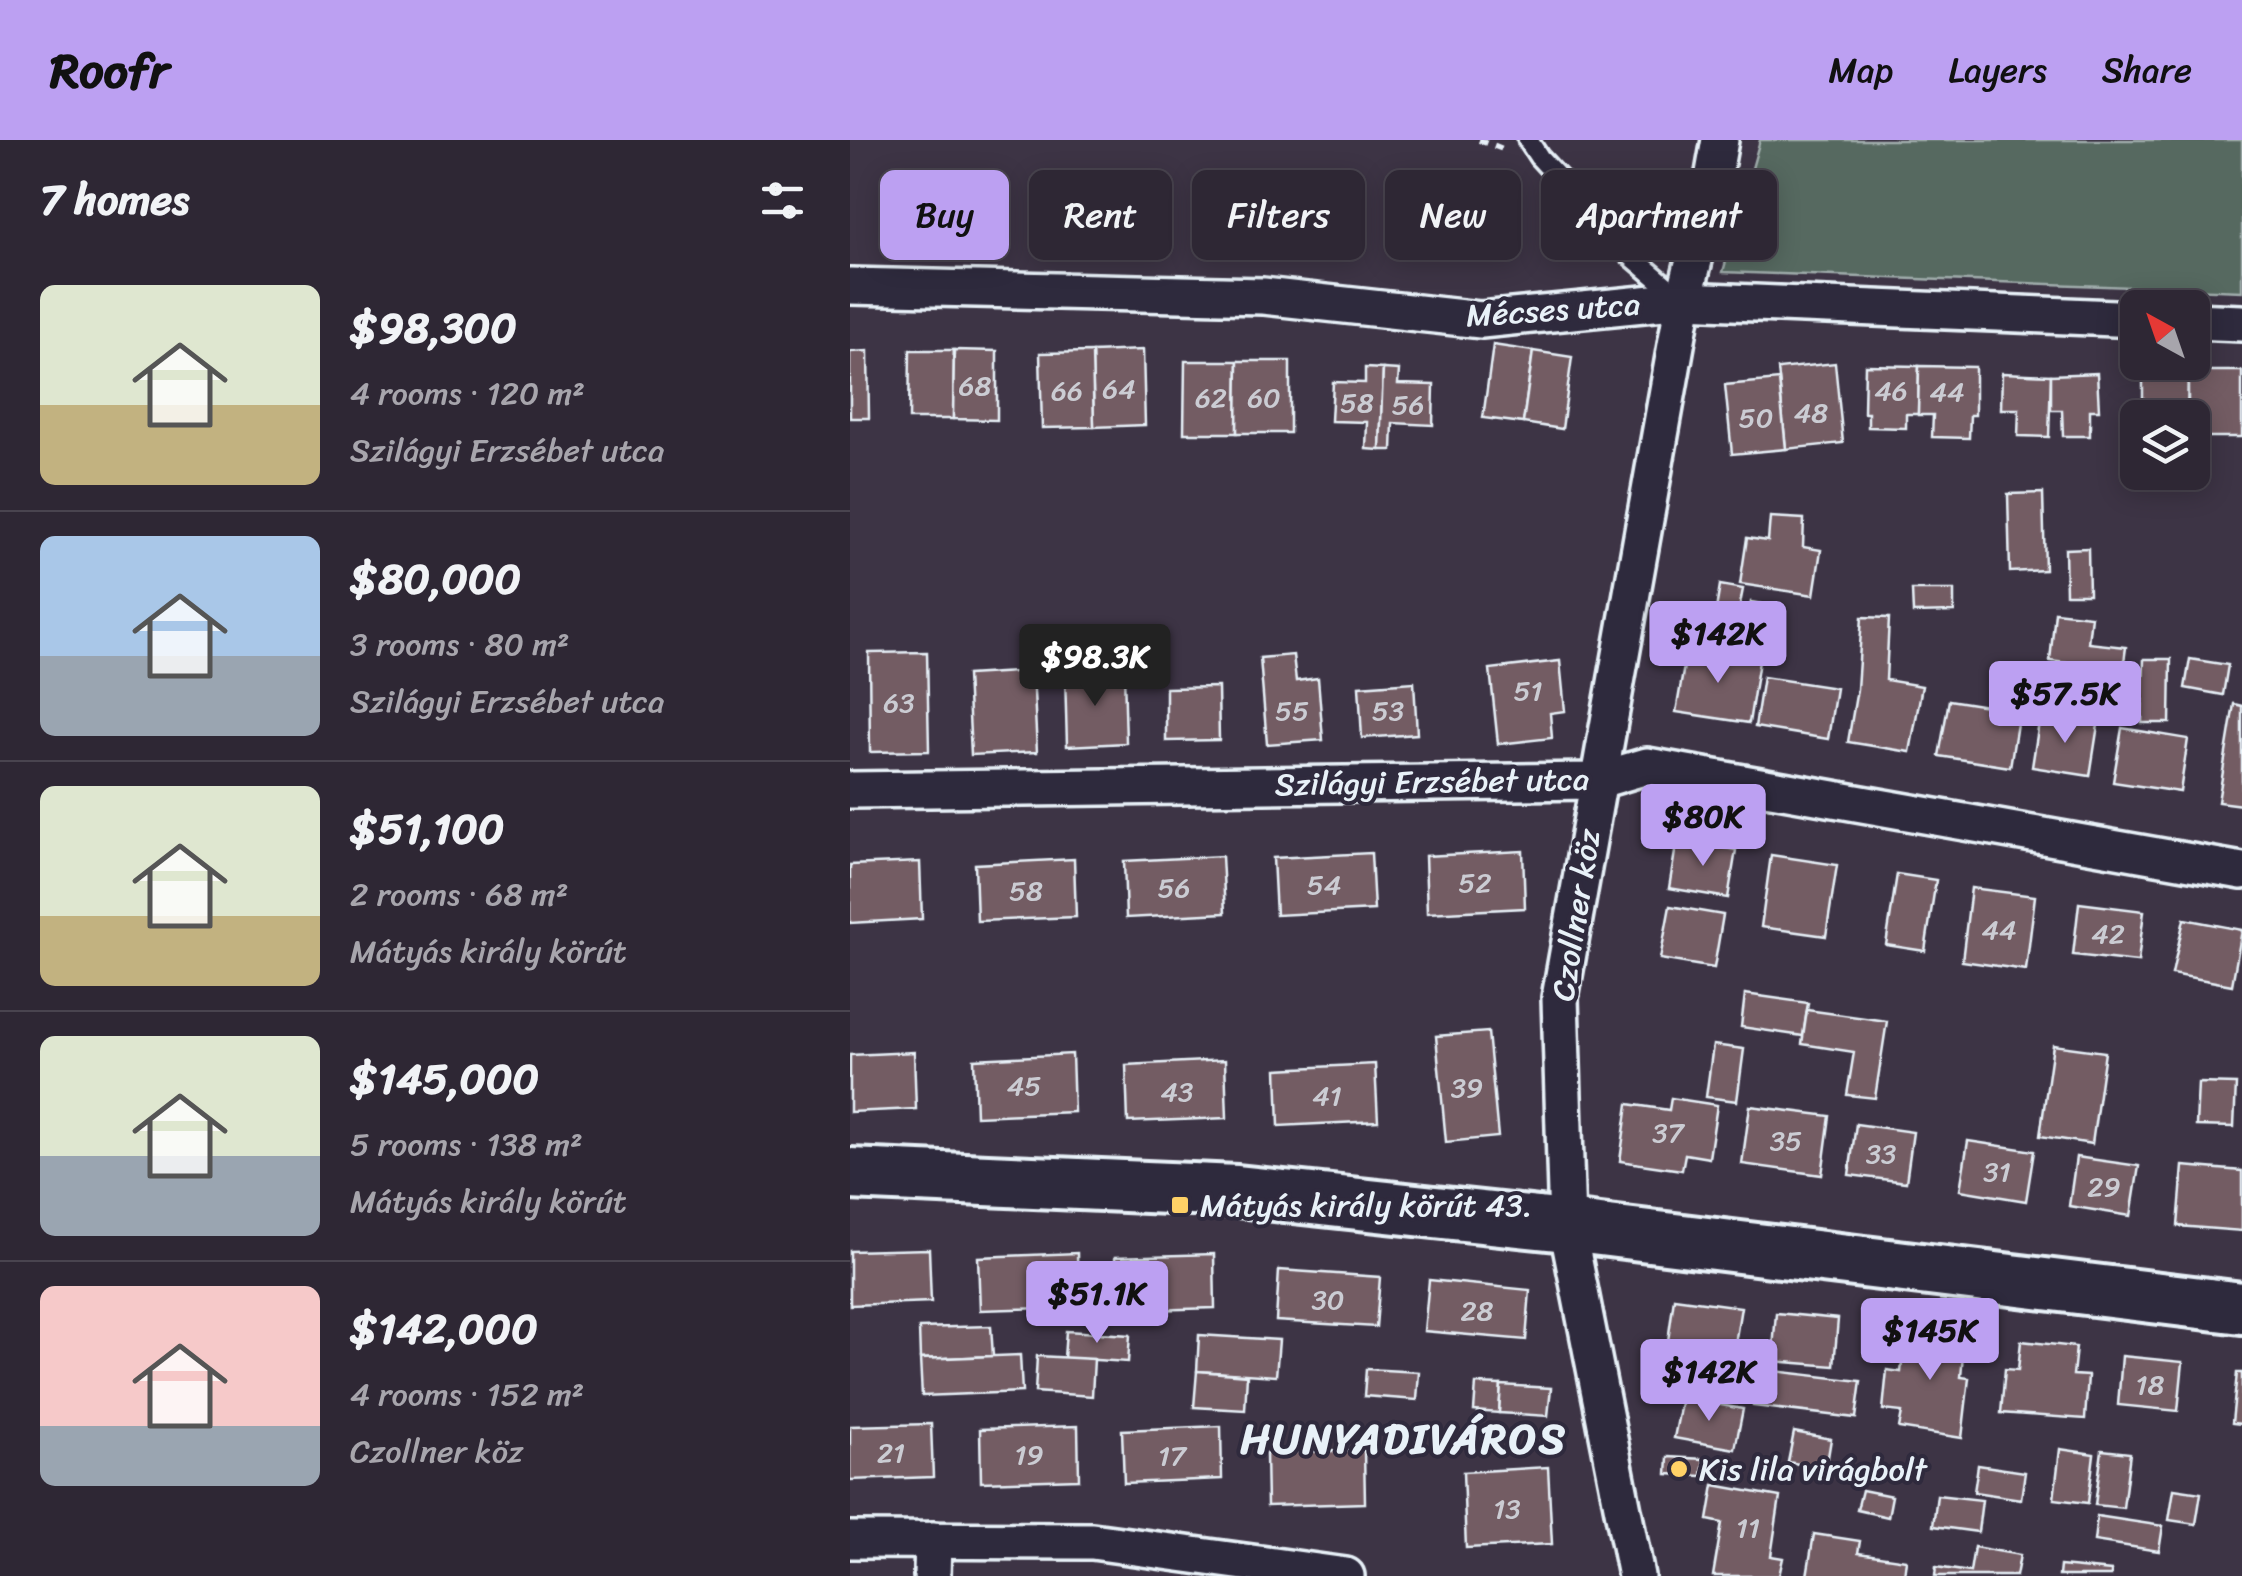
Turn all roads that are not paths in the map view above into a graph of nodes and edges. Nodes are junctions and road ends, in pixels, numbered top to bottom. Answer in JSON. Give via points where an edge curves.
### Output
{"nodes":[{"id":1,"x":1528,"y":140,"type":"edge"},
{"id":2,"x":1720,"y":140,"type":"edge"},
{"id":3,"x":850,"y":286,"type":"edge"},
{"id":4,"x":1684,"y":300,"type":"junction"},
{"id":5,"x":2120,"y":318,"type":"edge"},
{"id":6,"x":2210,"y":322,"type":"edge"},
{"id":7,"x":2242,"y":323,"type":"edge"},
{"id":8,"x":1596,"y":781,"type":"junction"},
{"id":9,"x":850,"y":790,"type":"edge"},
{"id":10,"x":2242,"y":871,"type":"edge"},
{"id":11,"x":850,"y":1174,"type":"edge"},
{"id":12,"x":1567,"y":1226,"type":"junction"},
{"id":13,"x":2242,"y":1308,"type":"edge"},
{"id":14,"x":850,"y":1540,"type":"edge"},
{"id":15,"x":933,"y":1540,"type":"junction"},
{"id":16,"x":1262,"y":1570,"type":"edge"},
{"id":17,"x":932,"y":1576,"type":"edge"},
{"id":18,"x":1346,"y":1576,"type":"edge"},
{"id":19,"x":1636,"y":1576,"type":"edge"}],
"edges":[{"from":1,"to":4,"type":"lane","via":[[1630,255]]},
{"from":2,"to":4,"type":"street","name":"Czollner köz"},
{"from":3,"to":4,"type":"street","name":"Mécses utca","via":[[1264,296],[1481,320]]},
{"from":4,"to":5,"type":"street","name":"Mécses utca"},
{"from":4,"to":8,"type":"street","name":"Czollner köz"},
{"from":6,"to":7,"type":"street"},
{"from":8,"to":9,"type":"street","name":"Szilágyi Erzsébet utca"},
{"from":8,"to":10,"type":"street","name":"Szilágyi Erzsébet utca","via":[[1647,766]]},
{"from":8,"to":12,"type":"street","name":"Czollner köz","via":[[1560,998]]},
{"from":11,"to":12,"type":"street","via":[[1237,1192]]},
{"from":12,"to":13,"type":"street"},
{"from":12,"to":19,"type":"street","name":"Czollner köz"},
{"from":14,"to":15,"type":"street"},
{"from":15,"to":16,"type":"street","via":[[1092,1541]]},
{"from":15,"to":17,"type":"street"},
{"from":16,"to":18,"type":"street"}]}
